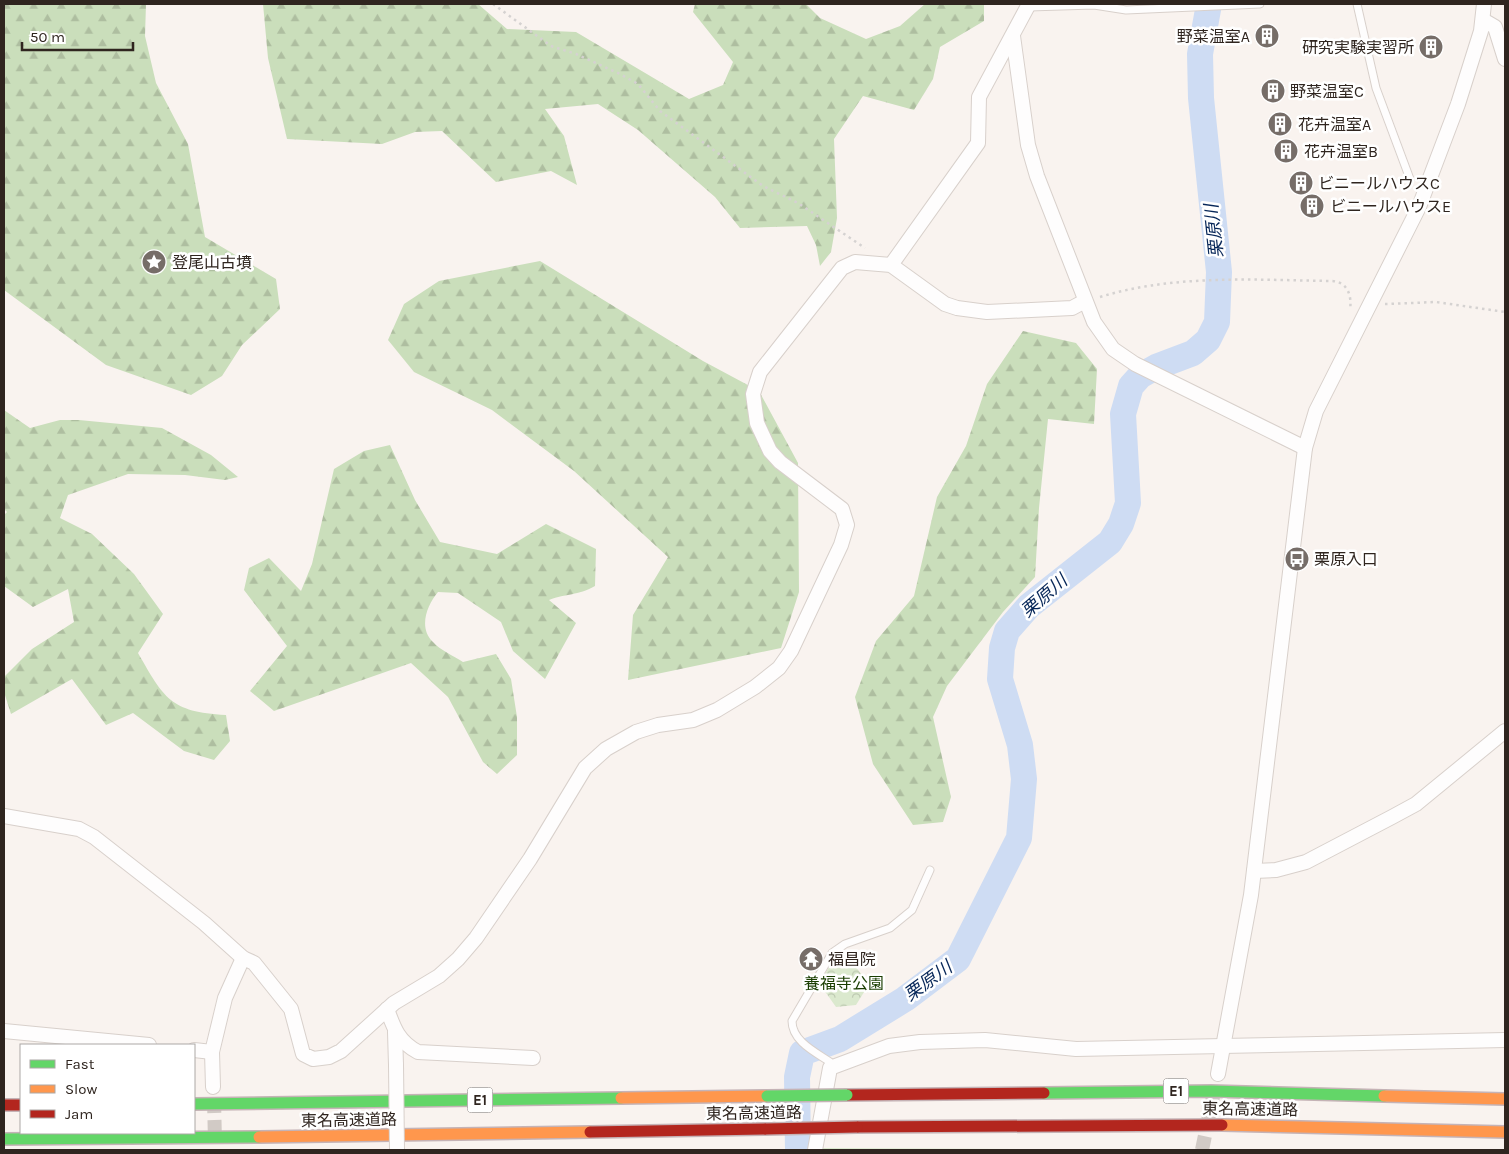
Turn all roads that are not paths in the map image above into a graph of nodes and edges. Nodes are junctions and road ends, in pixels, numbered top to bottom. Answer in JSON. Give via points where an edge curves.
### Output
{"nodes":[{"id":1,"x":1260,"y":4,"type":"edge"},
{"id":2,"x":1357,"y":4,"type":"edge"},
{"id":3,"x":1484,"y":4,"type":"edge"},
{"id":4,"x":1029,"y":5,"type":"edge"},
{"id":5,"x":1483,"y":20,"type":"junction"},
{"id":6,"x":1013,"y":36,"type":"junction"},
{"id":7,"x":1505,"y":59,"type":"edge"},
{"id":8,"x":1410,"y":179,"type":"dead end"},
{"id":9,"x":891,"y":265,"type":"junction"},
{"id":10,"x":1085,"y":301,"type":"junction"},
{"id":11,"x":1305,"y":448,"type":"junction"},
{"id":12,"x":1505,"y":730,"type":"edge"},
{"id":13,"x":4,"y":816,"type":"edge"},
{"id":14,"x":930,"y":870,"type":"dead end"},
{"id":15,"x":1254,"y":871,"type":"junction"},
{"id":16,"x":243,"y":958,"type":"junction"},
{"id":17,"x":387,"y":1009,"type":"junction"},
{"id":18,"x":4,"y":1031,"type":"edge"},
{"id":19,"x":395,"y":1032,"type":"junction"},
{"id":20,"x":1505,"y":1040,"type":"edge"},
{"id":21,"x":139,"y":1044,"type":"edge"},
{"id":22,"x":1224,"y":1047,"type":"junction"},
{"id":23,"x":195,"y":1050,"type":"edge"},
{"id":24,"x":212,"y":1052,"type":"junction"},
{"id":25,"x":533,"y":1058,"type":"dead end"},
{"id":26,"x":830,"y":1065,"type":"junction"},
{"id":27,"x":1218,"y":1074,"type":"tunnel mouth"},
{"id":28,"x":213,"y":1087,"type":"tunnel mouth"},
{"id":29,"x":1505,"y":1099,"type":"edge"},
{"id":30,"x":195,"y":1104,"type":"edge"},
{"id":31,"x":4,"y":1105,"type":"edge"},
{"id":32,"x":20,"y":1105,"type":"edge"},
{"id":33,"x":1505,"y":1132,"type":"edge"},
{"id":34,"x":4,"y":1139,"type":"edge"},
{"id":35,"x":397,"y":1150,"type":"edge"},
{"id":36,"x":815,"y":1150,"type":"edge"}],
"edges":[{"from":1,"to":4,"type":"lane","via":[[1126,10]]},
{"from":2,"to":8,"type":"lane","via":[[1376,88]]},
{"from":3,"to":5,"type":"street"},
{"from":4,"to":6,"type":"street"},
{"from":5,"to":7,"type":"street","via":[[1495,27]]},
{"from":5,"to":11,"type":"street","via":[[1458,104],[1419,207],[1316,411]]},
{"from":6,"to":9,"type":"street","via":[[979,97],[978,142]]},
{"from":6,"to":10,"type":"street","via":[[1028,144]]},
{"from":9,"to":10,"type":"street","via":[[945,304],[957,308],[987,312],[1072,308]]},
{"from":9,"to":17,"type":"street","via":[[855,262],[842,268],[760,372],[756,383],[753,408],[770,451],[780,462],[836,502],[848,525],[786,658],[770,677],[717,710],[693,720],[636,732],[606,749],[586,768],[530,859],[470,945],[439,976]]},
{"from":10,"to":11,"type":"street","via":[[1113,349],[1135,364]]},
{"from":11,"to":15,"type":"street"},
{"from":12,"to":15,"type":"street","via":[[1416,804],[1392,818],[1306,862],[1276,870]]},
{"from":13,"to":16,"type":"street","via":[[79,829],[94,837],[204,923]]},
{"from":14,"to":26,"type":"lane","via":[[912,910],[890,928],[845,944],[832,953],[792,1021],[792,1029],[801,1042]]},
{"from":15,"to":22,"type":"street"},
{"from":16,"to":17,"type":"street","via":[[254,963],[290,1009],[303,1054],[313,1059],[329,1057],[340,1051]]},
{"from":16,"to":24,"type":"street","via":[[225,998]]},
{"from":17,"to":19,"type":"street"},
{"from":18,"to":21,"type":"street"},
{"from":19,"to":25,"type":"street","via":[[405,1045],[418,1052]]},
{"from":19,"to":35,"type":"street","bridge":true},
{"from":20,"to":22,"type":"street"},
{"from":22,"to":26,"type":"street","via":[[1076,1049],[985,1040],[920,1042],[888,1046]]},
{"from":22,"to":27,"type":"street"},
{"from":23,"to":24,"type":"street"},
{"from":24,"to":28,"type":"street"},
{"from":26,"to":36,"type":"street"},
{"from":29,"to":30,"type":"highway","name":"東名高速道路","number":"E1","bridge":true,"via":[[1211,1091]]},
{"from":31,"to":32,"type":"highway"},
{"from":33,"to":34,"type":"highway","name":"東名高速道路","number":"E1","bridge":true,"via":[[1226,1125]]}]}
